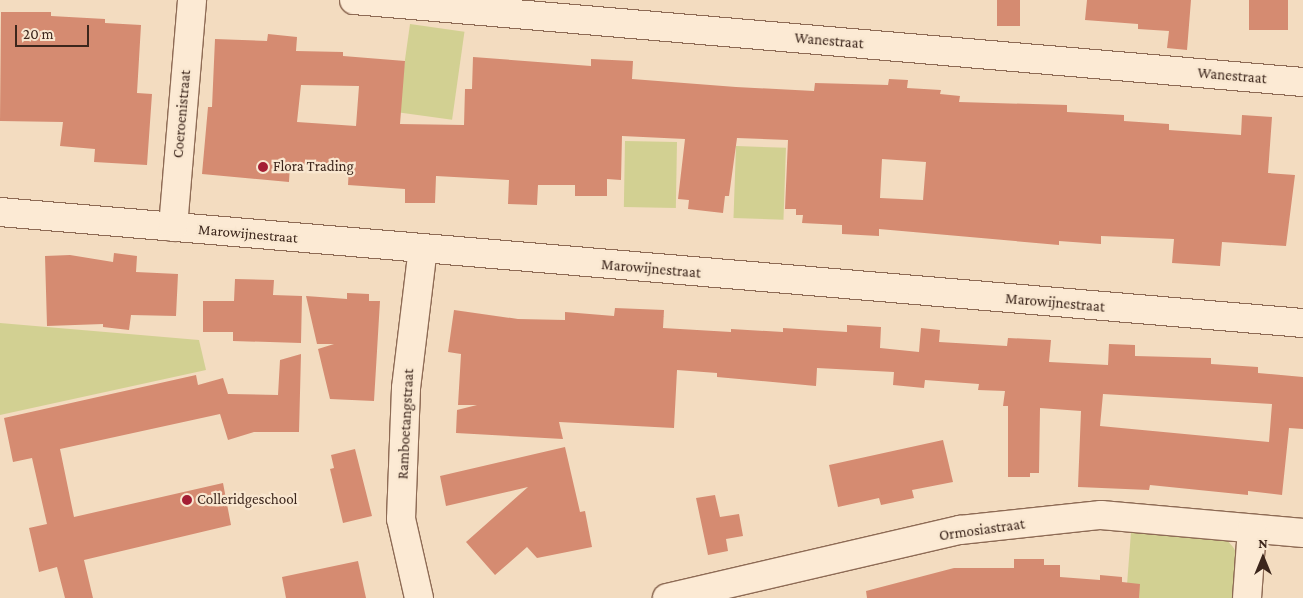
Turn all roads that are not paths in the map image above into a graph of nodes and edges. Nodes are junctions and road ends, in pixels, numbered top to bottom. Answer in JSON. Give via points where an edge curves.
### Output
{"nodes":[{"id":1,"x":192,"y":0,"type":"edge"},
{"id":2,"x":354,"y":0,"type":"edge"},
{"id":3,"x":1303,"y":82,"type":"edge"},
{"id":4,"x":0,"y":212,"type":"edge"},
{"id":5,"x":173,"y":227,"type":"junction"},
{"id":6,"x":423,"y":248,"type":"junction"},
{"id":7,"x":1303,"y":323,"type":"edge"},
{"id":8,"x":1252,"y":529,"type":"junction"},
{"id":9,"x":1303,"y":533,"type":"edge"},
{"id":10,"x":419,"y":598,"type":"edge"},
{"id":11,"x":667,"y":598,"type":"edge"},
{"id":12,"x":1247,"y":598,"type":"edge"}],
"edges":[{"from":1,"to":5,"type":"street","name":"Coeroenistraat"},
{"from":2,"to":3,"type":"street","name":"Wanestraat"},
{"from":4,"to":5,"type":"street","name":"Marowijnestraat"},
{"from":5,"to":6,"type":"street","name":"Marowijnestraat"},
{"from":6,"to":7,"type":"street","name":"Marowijnestraat"},
{"from":6,"to":10,"type":"street","name":"Ramboetangstraat","via":[[406,388],[401,520]]},
{"from":8,"to":9,"type":"street","name":"Ormosiastraat"},
{"from":8,"to":11,"type":"street","name":"Ormosiastraat","via":[[1101,515],[970,529]]},
{"from":8,"to":12,"type":"street"}]}
